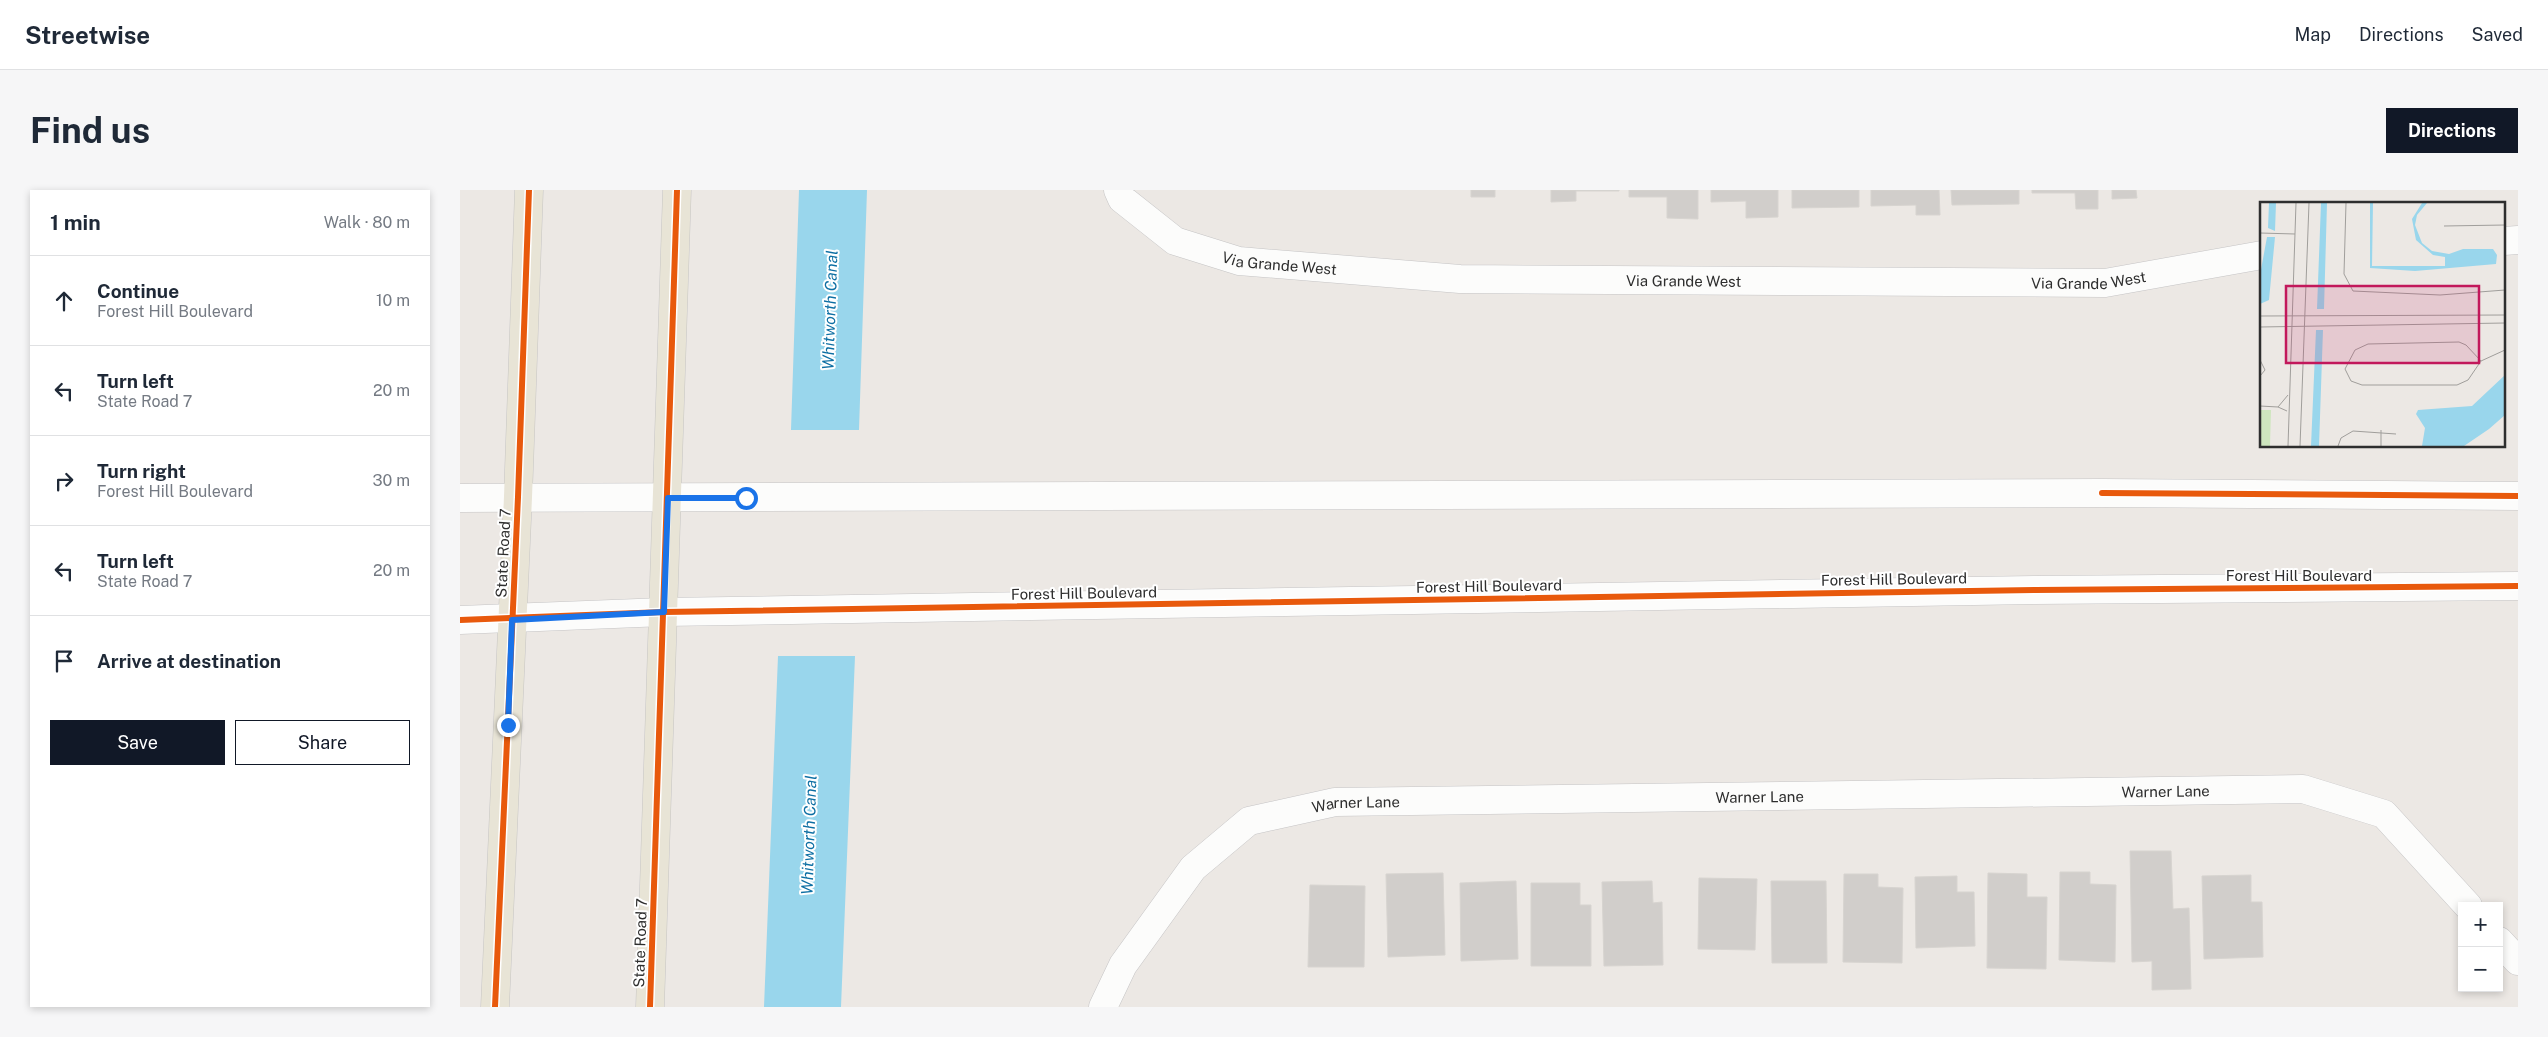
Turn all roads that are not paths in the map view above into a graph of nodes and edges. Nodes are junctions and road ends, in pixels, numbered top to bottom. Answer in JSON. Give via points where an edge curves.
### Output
{"nodes":[{"id":1,"x":529,"y":190,"type":"edge"},
{"id":2,"x":678,"y":190,"type":"edge"},
{"id":3,"x":1120,"y":194,"type":"edge"},
{"id":4,"x":2260,"y":255,"type":"edge"},
{"id":5,"x":2518,"y":496,"type":"edge"},
{"id":6,"x":518,"y":497,"type":"junction"},
{"id":7,"x":460,"y":498,"type":"edge"},
{"id":8,"x":668,"y":498,"type":"junction"},
{"id":9,"x":2518,"y":586,"type":"edge"},
{"id":10,"x":664,"y":612,"type":"junction"},
{"id":11,"x":460,"y":620,"type":"edge"},
{"id":12,"x":512,"y":620,"type":"junction"},
{"id":13,"x":2464,"y":902,"type":"edge"},
{"id":14,"x":2503,"y":944,"type":"edge"},
{"id":15,"x":2518,"y":961,"type":"edge"},
{"id":16,"x":495,"y":1007,"type":"edge"},
{"id":17,"x":650,"y":1007,"type":"edge"},
{"id":18,"x":1102,"y":1007,"type":"edge"}],
"edges":[{"from":1,"to":6,"type":"main road","name":"State Road 7"},
{"from":2,"to":8,"type":"main road","name":"State Road 7"},
{"from":3,"to":4,"type":"main road","name":"Via Grande West","via":[[1175,241],[1239,261],[1460,279],[2105,283]]},
{"from":5,"to":8,"type":"main road","via":[[2102,493]]},
{"from":6,"to":7,"type":"main road"},
{"from":6,"to":8,"type":"main road"},
{"from":6,"to":12,"type":"main road","name":"State Road 7"},
{"from":8,"to":10,"type":"main road","name":"State Road 7"},
{"from":9,"to":10,"type":"main road","name":"Forest Hill Boulevard","via":[[2025,590]]},
{"from":10,"to":12,"type":"main road","name":"Forest Hill Boulevard"},
{"from":10,"to":17,"type":"main road","name":"State Road 7"},
{"from":11,"to":12,"type":"main road","name":"Forest Hill Boulevard"},
{"from":12,"to":16,"type":"main road","name":"State Road 7"},
{"from":13,"to":18,"type":"main road","name":"Warner Lane","via":[[2384,814],[2303,789],[1335,802],[1249,820],[1193,868],[1123,965]]},
{"from":14,"to":15,"type":"main road"}]}
